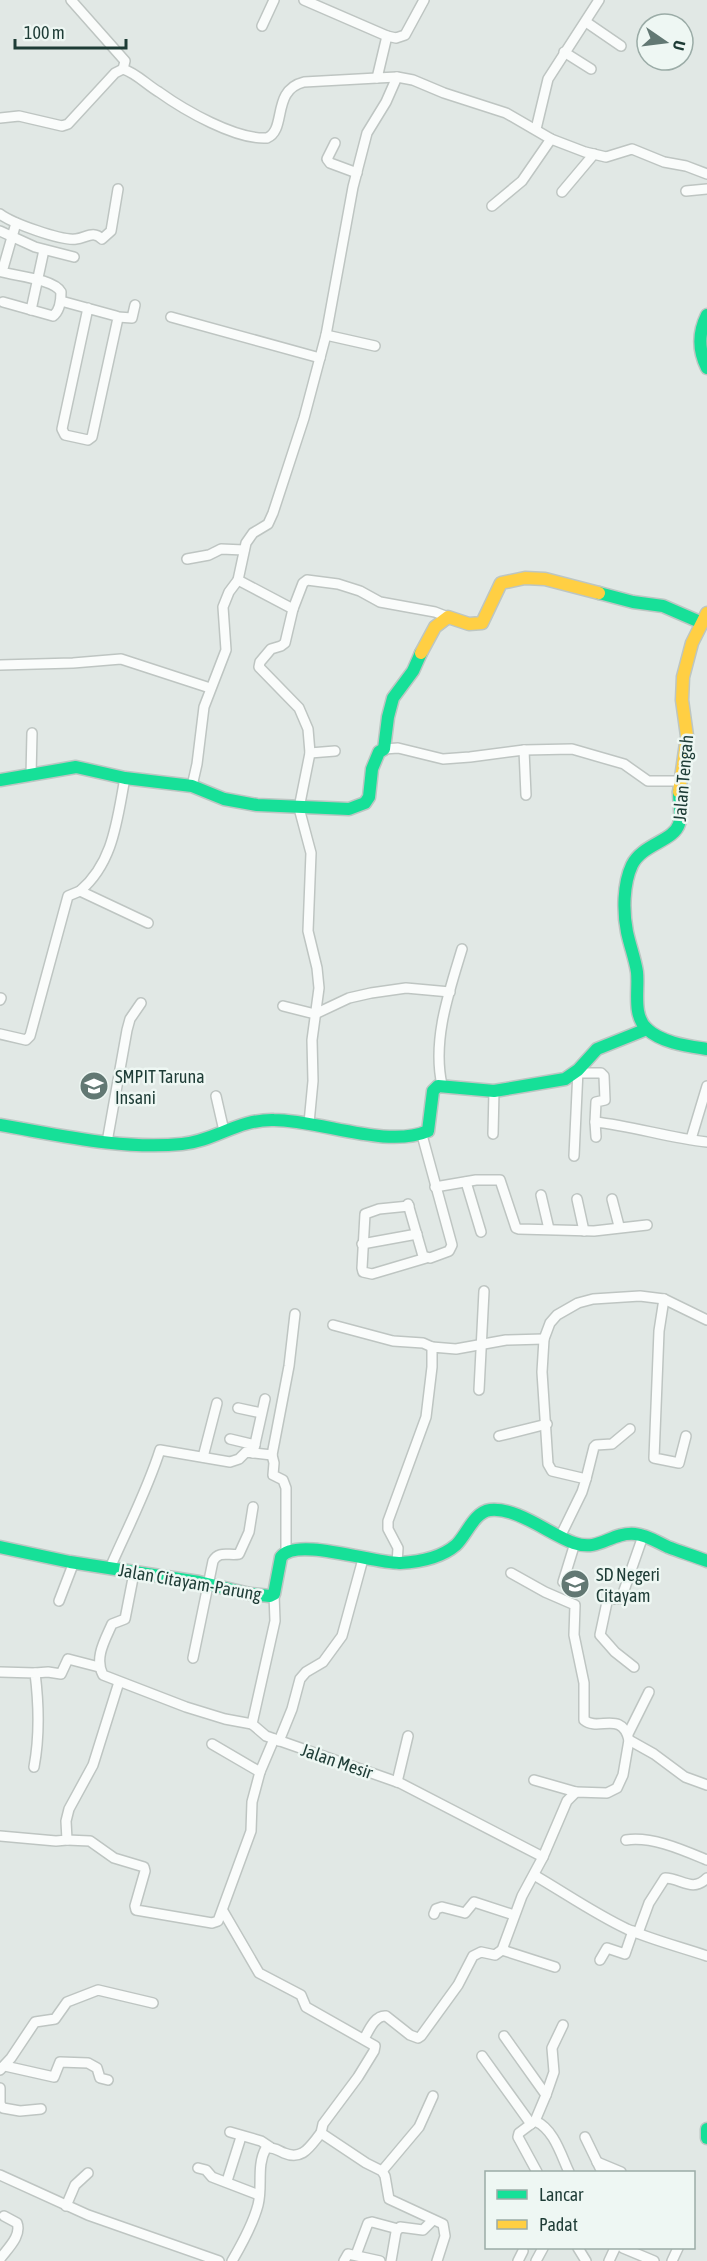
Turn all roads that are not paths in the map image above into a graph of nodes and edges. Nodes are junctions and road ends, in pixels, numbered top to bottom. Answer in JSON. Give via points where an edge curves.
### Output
{"nodes":[{"id":1,"x":71,"y":0,"type":"edge"},
{"id":2,"x":274,"y":0,"type":"edge"},
{"id":3,"x":303,"y":0,"type":"edge"},
{"id":4,"x":424,"y":0,"type":"edge"},
{"id":5,"x":599,"y":0,"type":"edge"},
{"id":6,"x":586,"y":22,"type":"junction"},
{"id":7,"x":262,"y":26,"type":"dead end"},
{"id":8,"x":387,"y":36,"type":"junction"},
{"id":9,"x":621,"y":46,"type":"dead end"},
{"id":10,"x":564,"y":52,"type":"junction"},
{"id":11,"x":123,"y":69,"type":"junction"},
{"id":12,"x":591,"y":69,"type":"dead end"},
{"id":13,"x":397,"y":76,"type":"junction"},
{"id":14,"x":377,"y":78,"type":"junction"},
{"id":15,"x":0,"y":118,"type":"edge"},
{"id":16,"x":536,"y":129,"type":"junction"},
{"id":17,"x":551,"y":139,"type":"junction"},
{"id":18,"x":335,"y":143,"type":"dead end"},
{"id":19,"x":594,"y":154,"type":"junction"},
{"id":20,"x":357,"y":173,"type":"junction"},
{"id":21,"x":707,"y":174,"type":"edge"},
{"id":22,"x":118,"y":189,"type":"dead end"},
{"id":23,"x":707,"y":189,"type":"edge"},
{"id":24,"x":686,"y":191,"type":"dead end"},
{"id":25,"x":562,"y":192,"type":"dead end"},
{"id":26,"x":492,"y":206,"type":"dead end"},
{"id":27,"x":0,"y":214,"type":"edge"},
{"id":28,"x":16,"y":223,"type":"junction"},
{"id":29,"x":0,"y":231,"type":"edge"},
{"id":30,"x":11,"y":237,"type":"junction"},
{"id":31,"x":44,"y":250,"type":"junction"},
{"id":32,"x":74,"y":257,"type":"dead end"},
{"id":33,"x":37,"y":279,"type":"junction"},
{"id":34,"x":61,"y":301,"type":"junction"},
{"id":35,"x":3,"y":302,"type":"dead end"},
{"id":36,"x":135,"y":305,"type":"dead end"},
{"id":37,"x":88,"y":308,"type":"junction"},
{"id":38,"x":30,"y":310,"type":"junction"},
{"id":39,"x":707,"y":315,"type":"edge"},
{"id":40,"x":118,"y":317,"type":"junction"},
{"id":41,"x":171,"y":317,"type":"dead end"},
{"id":42,"x":326,"y":335,"type":"junction"},
{"id":43,"x":375,"y":346,"type":"dead end"},
{"id":44,"x":320,"y":358,"type":"junction"},
{"id":45,"x":707,"y":368,"type":"edge"},
{"id":46,"x":244,"y":549,"type":"junction"},
{"id":47,"x":187,"y":559,"type":"dead end"},
{"id":48,"x":237,"y":580,"type":"junction"},
{"id":49,"x":293,"y":609,"type":"junction"},
{"id":50,"x":448,"y":617,"type":"junction"},
{"id":51,"x":704,"y":617,"type":"edge"},
{"id":52,"x":0,"y":665,"type":"edge"},
{"id":53,"x":210,"y":688,"type":"junction"},
{"id":54,"x":32,"y":733,"type":"dead end"},
{"id":55,"x":384,"y":749,"type":"junction"},
{"id":56,"x":524,"y":750,"type":"junction"},
{"id":57,"x":335,"y":751,"type":"dead end"},
{"id":58,"x":310,"y":753,"type":"junction"},
{"id":59,"x":31,"y":776,"type":"junction"},
{"id":60,"x":125,"y":778,"type":"junction"},
{"id":61,"x":0,"y":780,"type":"edge"},
{"id":62,"x":679,"y":781,"type":"junction"},
{"id":63,"x":192,"y":786,"type":"junction"},
{"id":64,"x":526,"y":795,"type":"dead end"},
{"id":65,"x":299,"y":808,"type":"junction"},
{"id":66,"x":80,"y":891,"type":"junction"},
{"id":67,"x":148,"y":923,"type":"dead end"},
{"id":68,"x":462,"y":949,"type":"dead end"},
{"id":69,"x":450,"y":992,"type":"junction"},
{"id":70,"x":141,"y":1003,"type":"dead end"},
{"id":71,"x":283,"y":1006,"type":"dead end"},
{"id":72,"x":315,"y":1014,"type":"junction"},
{"id":73,"x":647,"y":1029,"type":"junction"},
{"id":74,"x":0,"y":1034,"type":"edge"},
{"id":75,"x":707,"y":1049,"type":"edge"},
{"id":76,"x":578,"y":1072,"type":"junction"},
{"id":77,"x":442,"y":1085,"type":"junction"},
{"id":78,"x":707,"y":1086,"type":"edge"},
{"id":79,"x":494,"y":1091,"type":"junction"},
{"id":80,"x":216,"y":1096,"type":"dead end"},
{"id":81,"x":595,"y":1122,"type":"junction"},
{"id":82,"x":309,"y":1123,"type":"junction"},
{"id":83,"x":0,"y":1125,"type":"edge"},
{"id":84,"x":224,"y":1131,"type":"junction"},
{"id":85,"x":493,"y":1134,"type":"dead end"},
{"id":86,"x":422,"y":1135,"type":"junction"},
{"id":87,"x":596,"y":1137,"type":"dead end"},
{"id":88,"x":691,"y":1139,"type":"junction"},
{"id":89,"x":107,"y":1142,"type":"junction"},
{"id":90,"x":707,"y":1142,"type":"edge"},
{"id":91,"x":574,"y":1156,"type":"dead end"},
{"id":92,"x":466,"y":1182,"type":"junction"},
{"id":93,"x":435,"y":1187,"type":"junction"},
{"id":94,"x":541,"y":1195,"type":"dead end"},
{"id":95,"x":577,"y":1199,"type":"dead end"},
{"id":96,"x":612,"y":1199,"type":"dead end"},
{"id":97,"x":647,"y":1225,"type":"dead end"},
{"id":98,"x":619,"y":1226,"type":"junction"},
{"id":99,"x":549,"y":1229,"type":"junction"},
{"id":100,"x":584,"y":1231,"type":"junction"},
{"id":101,"x":481,"y":1232,"type":"dead end"},
{"id":102,"x":417,"y":1234,"type":"junction"},
{"id":103,"x":362,"y":1244,"type":"junction"},
{"id":104,"x":426,"y":1258,"type":"junction"},
{"id":105,"x":484,"y":1291,"type":"dead end"},
{"id":106,"x":664,"y":1299,"type":"junction"},
{"id":107,"x":295,"y":1314,"type":"dead end"},
{"id":108,"x":707,"y":1320,"type":"edge"},
{"id":109,"x":333,"y":1325,"type":"dead end"},
{"id":110,"x":544,"y":1339,"type":"junction"},
{"id":111,"x":482,"y":1344,"type":"junction"},
{"id":112,"x":432,"y":1347,"type":"junction"},
{"id":113,"x":478,"y":1390,"type":"dead end"},
{"id":114,"x":265,"y":1399,"type":"dead end"},
{"id":115,"x":218,"y":1403,"type":"dead end"},
{"id":116,"x":238,"y":1408,"type":"dead end"},
{"id":117,"x":261,"y":1413,"type":"junction"},
{"id":118,"x":547,"y":1424,"type":"junction"},
{"id":119,"x":630,"y":1429,"type":"dead end"},
{"id":120,"x":499,"y":1436,"type":"dead end"},
{"id":121,"x":686,"y":1436,"type":"dead end"},
{"id":122,"x":230,"y":1439,"type":"dead end"},
{"id":123,"x":254,"y":1449,"type":"junction"},
{"id":124,"x":272,"y":1455,"type":"junction"},
{"id":125,"x":203,"y":1457,"type":"junction"},
{"id":126,"x":586,"y":1479,"type":"junction"},
{"id":127,"x":254,"y":1507,"type":"dead end"},
{"id":128,"x":643,"y":1536,"type":"junction"},
{"id":129,"x":560,"y":1537,"type":"junction"},
{"id":130,"x":576,"y":1543,"type":"junction"},
{"id":131,"x":0,"y":1547,"type":"edge"},
{"id":132,"x":286,"y":1551,"type":"junction"},
{"id":133,"x":363,"y":1558,"type":"junction"},
{"id":134,"x":707,"y":1561,"type":"edge"},
{"id":135,"x":74,"y":1562,"type":"junction"},
{"id":136,"x":397,"y":1564,"type":"junction"},
{"id":137,"x":110,"y":1568,"type":"junction"},
{"id":138,"x":134,"y":1573,"type":"junction"},
{"id":139,"x":511,"y":1573,"type":"dead end"},
{"id":140,"x":563,"y":1582,"type":"dead end"},
{"id":141,"x":210,"y":1583,"type":"junction"},
{"id":142,"x":274,"y":1594,"type":"junction"},
{"id":143,"x":59,"y":1601,"type":"dead end"},
{"id":144,"x":193,"y":1658,"type":"dead end"},
{"id":145,"x":99,"y":1667,"type":"junction"},
{"id":146,"x":634,"y":1667,"type":"dead end"},
{"id":147,"x":0,"y":1672,"type":"edge"},
{"id":148,"x":35,"y":1673,"type":"junction"},
{"id":149,"x":119,"y":1682,"type":"junction"},
{"id":150,"x":649,"y":1692,"type":"dead end"},
{"id":151,"x":252,"y":1724,"type":"junction"},
{"id":152,"x":408,"y":1736,"type":"dead end"},
{"id":153,"x":628,"y":1737,"type":"junction"},
{"id":154,"x":277,"y":1740,"type":"junction"},
{"id":155,"x":212,"y":1744,"type":"dead end"},
{"id":156,"x":34,"y":1767,"type":"dead end"},
{"id":157,"x":260,"y":1772,"type":"junction"},
{"id":158,"x":534,"y":1780,"type":"dead end"},
{"id":159,"x":397,"y":1782,"type":"junction"},
{"id":160,"x":707,"y":1785,"type":"edge"},
{"id":161,"x":576,"y":1792,"type":"junction"},
{"id":162,"x":0,"y":1836,"type":"edge"},
{"id":163,"x":67,"y":1840,"type":"junction"},
{"id":164,"x":626,"y":1840,"type":"dead end"},
{"id":165,"x":543,"y":1857,"type":"junction"},
{"id":166,"x":707,"y":1860,"type":"edge"},
{"id":167,"x":534,"y":1875,"type":"junction"},
{"id":168,"x":707,"y":1878,"type":"edge"},
{"id":169,"x":223,"y":1911,"type":"junction"},
{"id":170,"x":434,"y":1914,"type":"dead end"},
{"id":171,"x":514,"y":1915,"type":"junction"},
{"id":172,"x":636,"y":1932,"type":"junction"},
{"id":173,"x":502,"y":1950,"type":"junction"},
{"id":174,"x":707,"y":1956,"type":"edge"},
{"id":175,"x":600,"y":1960,"type":"dead end"},
{"id":176,"x":555,"y":1967,"type":"dead end"},
{"id":177,"x":153,"y":2003,"type":"dead end"},
{"id":178,"x":563,"y":2025,"type":"dead end"},
{"id":179,"x":504,"y":2036,"type":"dead end"},
{"id":180,"x":364,"y":2039,"type":"junction"},
{"id":181,"x":482,"y":2056,"type":"dead end"},
{"id":182,"x":3,"y":2068,"type":"edge"},
{"id":183,"x":108,"y":2080,"type":"dead end"},
{"id":184,"x":0,"y":2088,"type":"edge"},
{"id":185,"x":546,"y":2095,"type":"junction"},
{"id":186,"x":433,"y":2096,"type":"dead end"},
{"id":187,"x":41,"y":2109,"type":"dead end"},
{"id":188,"x":533,"y":2122,"type":"junction"},
{"id":189,"x":707,"y":2129,"type":"edge"},
{"id":190,"x":230,"y":2132,"type":"dead end"},
{"id":191,"x":321,"y":2133,"type":"junction"},
{"id":192,"x":241,"y":2137,"type":"junction"},
{"id":193,"x":585,"y":2137,"type":"dead end"},
{"id":194,"x":707,"y":2138,"type":"edge"},
{"id":195,"x":270,"y":2147,"type":"junction"},
{"id":196,"x":597,"y":2162,"type":"junction"},
{"id":197,"x":198,"y":2168,"type":"dead end"},
{"id":198,"x":382,"y":2171,"type":"junction"},
{"id":199,"x":536,"y":2171,"type":"edge"},
{"id":200,"x":569,"y":2171,"type":"edge"},
{"id":201,"x":602,"y":2171,"type":"edge"},
{"id":202,"x":616,"y":2171,"type":"edge"},
{"id":203,"x":88,"y":2173,"type":"dead end"},
{"id":204,"x":0,"y":2175,"type":"edge"},
{"id":205,"x":227,"y":2181,"type":"junction"},
{"id":206,"x":259,"y":2194,"type":"junction"},
{"id":207,"x":66,"y":2205,"type":"junction"},
{"id":208,"x":4,"y":2216,"type":"dead end"},
{"id":209,"x":433,"y":2220,"type":"junction"},
{"id":210,"x":398,"y":2229,"type":"junction"},
{"id":211,"x":627,"y":2249,"type":"edge"},
{"id":212,"x":523,"y":2251,"type":"dead end"},
{"id":213,"x":356,"y":2255,"type":"junction"},
{"id":214,"x":642,"y":2255,"type":"edge"},
{"id":215,"x":0,"y":2259,"type":"edge"},
{"id":216,"x":219,"y":2261,"type":"edge"},
{"id":217,"x":232,"y":2261,"type":"edge"},
{"id":218,"x":344,"y":2261,"type":"edge"},
{"id":219,"x":378,"y":2261,"type":"edge"},
{"id":220,"x":391,"y":2261,"type":"edge"},
{"id":221,"x":437,"y":2261,"type":"edge"},
{"id":222,"x":518,"y":2261,"type":"edge"},
{"id":223,"x":654,"y":2261,"type":"edge"}],
"edges":[{"from":1,"to":11,"type":"street","via":[[125,61]]},
{"from":2,"to":7,"type":"street"},
{"from":3,"to":8,"type":"street"},
{"from":4,"to":8,"type":"street","via":[[405,35]]},
{"from":5,"to":6,"type":"street"},
{"from":6,"to":9,"type":"street"},
{"from":6,"to":10,"type":"street"},
{"from":8,"to":14,"type":"street"},
{"from":10,"to":12,"type":"street"},
{"from":10,"to":16,"type":"street","via":[[544,87]]},
{"from":11,"to":14,"type":"street","via":[[203,118],[261,139],[274,133],[279,108],[294,86],[304,82]]},
{"from":11,"to":15,"type":"street","via":[[68,124],[19,116]]},
{"from":13,"to":14,"type":"street"},
{"from":13,"to":16,"type":"street","via":[[506,113]]},
{"from":13,"to":20,"type":"street","via":[[386,102],[369,126]]},
{"from":16,"to":17,"type":"street"},
{"from":17,"to":19,"type":"street"},
{"from":17,"to":26,"type":"street","via":[[522,181]]},
{"from":18,"to":20,"type":"street","via":[[327,159]]},
{"from":19,"to":21,"type":"street","via":[[606,157],[632,149]]},
{"from":19,"to":25,"type":"street"},
{"from":20,"to":42,"type":"street"},
{"from":22,"to":28,"type":"street","via":[[111,231],[102,239],[92,234],[69,238]]},
{"from":23,"to":24,"type":"street"},
{"from":27,"to":28,"type":"street"},
{"from":28,"to":30,"type":"street"},
{"from":29,"to":30,"type":"street"},
{"from":30,"to":31,"type":"street"},
{"from":30,"to":33,"type":"street","via":[[2,272]]},
{"from":31,"to":32,"type":"street"},
{"from":31,"to":33,"type":"street"},
{"from":33,"to":34,"type":"street","via":[[59,288]]},
{"from":33,"to":38,"type":"street"},
{"from":34,"to":37,"type":"street"},
{"from":34,"to":38,"type":"street","via":[[53,316]]},
{"from":35,"to":38,"type":"street"},
{"from":36,"to":40,"type":"street","via":[[132,318]]},
{"from":37,"to":40,"type":"street"},
{"from":37,"to":40,"type":"street","via":[[62,429],[65,435],[88,441],[92,437]]},
{"from":39,"to":45,"type":"street","via":[[700,346]]},
{"from":41,"to":44,"type":"street"},
{"from":42,"to":43,"type":"street"},
{"from":42,"to":44,"type":"street"},
{"from":44,"to":46,"type":"street","via":[[271,520],[249,537]]},
{"from":46,"to":47,"type":"street","via":[[221,549]]},
{"from":46,"to":48,"type":"street"},
{"from":48,"to":49,"type":"street"},
{"from":48,"to":53,"type":"street","via":[[223,607],[226,650]]},
{"from":49,"to":50,"type":"street","via":[[307,580],[338,584],[380,602]]},
{"from":49,"to":58,"type":"street","via":[[285,643],[271,649],[260,667],[304,716]]},
{"from":50,"to":51,"type":"street","via":[[469,624],[482,623],[501,583],[531,578]]},
{"from":50,"to":55,"type":"street","via":[[433,627],[411,674],[394,694]]},
{"from":51,"to":62,"type":"street","name":"Jalan Tengah","via":[[691,645],[681,693],[688,724]]},
{"from":52,"to":53,"type":"street","via":[[121,660]]},
{"from":53,"to":63,"type":"street"},
{"from":54,"to":59,"type":"street"},
{"from":55,"to":56,"type":"street","via":[[398,748],[443,759]]},
{"from":55,"to":65,"type":"street","via":[[376,759],[365,803],[349,810]]},
{"from":56,"to":62,"type":"street","via":[[572,749],[624,764],[648,781]]},
{"from":56,"to":64,"type":"street"},
{"from":57,"to":58,"type":"street"},
{"from":58,"to":65,"type":"street"},
{"from":59,"to":60,"type":"street","via":[[76,767]]},
{"from":59,"to":61,"type":"street"},
{"from":60,"to":63,"type":"street"},
{"from":60,"to":66,"type":"street","via":[[108,856]]},
{"from":62,"to":73,"type":"street","name":"Jalan Tengah","via":[[678,830],[643,849],[633,863],[628,883],[626,927],[637,975],[638,1007]]},
{"from":63,"to":65,"type":"street","via":[[233,801]]},
{"from":65,"to":72,"type":"street","via":[[311,853],[308,931],[318,977]]},
{"from":66,"to":67,"type":"street"},
{"from":66,"to":74,"type":"street","via":[[68,896],[65,903],[30,1036],[26,1040]]},
{"from":68,"to":69,"type":"street"},
{"from":69,"to":72,"type":"street","via":[[406,988],[371,993],[349,998]]},
{"from":69,"to":77,"type":"street","via":[[438,1048]]},
{"from":70,"to":89,"type":"street","via":[[127,1030]]},
{"from":71,"to":72,"type":"street"},
{"from":72,"to":82,"type":"street"},
{"from":73,"to":75,"type":"street","via":[[679,1043]]},
{"from":73,"to":76,"type":"street","via":[[597,1049]]},
{"from":76,"to":79,"type":"street","via":[[565,1079]]},
{"from":76,"to":81,"type":"street","via":[[604,1076],[606,1096],[596,1102]]},
{"from":76,"to":91,"type":"street"},
{"from":77,"to":79,"type":"street"},
{"from":77,"to":86,"type":"street","via":[[433,1091],[429,1129]]},
{"from":78,"to":88,"type":"street"},
{"from":79,"to":85,"type":"street"},
{"from":80,"to":84,"type":"street"},
{"from":81,"to":87,"type":"street"},
{"from":81,"to":88,"type":"street"},
{"from":82,"to":84,"type":"street","via":[[258,1119]]},
{"from":82,"to":86,"type":"street","via":[[378,1136]]},
{"from":83,"to":89,"type":"street"},
{"from":84,"to":89,"type":"street","via":[[183,1144]]},
{"from":86,"to":93,"type":"street"},
{"from":88,"to":90,"type":"street"},
{"from":92,"to":93,"type":"street"},
{"from":92,"to":99,"type":"street","via":[[500,1180],[516,1228]]},
{"from":92,"to":101,"type":"street"},
{"from":93,"to":104,"type":"street","via":[[452,1248]]},
{"from":94,"to":99,"type":"street"},
{"from":95,"to":100,"type":"street"},
{"from":96,"to":98,"type":"street"},
{"from":97,"to":98,"type":"street"},
{"from":98,"to":100,"type":"street"},
{"from":99,"to":100,"type":"street"},
{"from":102,"to":103,"type":"street"},
{"from":102,"to":103,"type":"street","via":[[408,1205],[368,1212],[364,1217]]},
{"from":102,"to":104,"type":"street"},
{"from":103,"to":104,"type":"street","via":[[362,1268],[367,1274]]},
{"from":105,"to":111,"type":"street"},
{"from":106,"to":108,"type":"street"},
{"from":106,"to":110,"type":"street","via":[[640,1296],[579,1303],[557,1315]]},
{"from":106,"to":121,"type":"street","via":[[654,1458],[679,1463]]},
{"from":107,"to":124,"type":"street"},
{"from":109,"to":112,"type":"street"},
{"from":110,"to":111,"type":"street"},
{"from":110,"to":118,"type":"street","via":[[542,1372]]},
{"from":111,"to":112,"type":"street","via":[[456,1349]]},
{"from":111,"to":113,"type":"street"},
{"from":112,"to":136,"type":"street","via":[[426,1417],[388,1521],[398,1548]]},
{"from":114,"to":117,"type":"street"},
{"from":115,"to":125,"type":"street"},
{"from":116,"to":117,"type":"street"},
{"from":117,"to":123,"type":"street"},
{"from":118,"to":120,"type":"street"},
{"from":118,"to":126,"type":"street","via":[[550,1469]]},
{"from":119,"to":126,"type":"street","via":[[616,1442],[594,1447]]},
{"from":122,"to":123,"type":"street"},
{"from":123,"to":124,"type":"street"},
{"from":123,"to":125,"type":"street","via":[[230,1462]]},
{"from":124,"to":132,"type":"street","via":[[273,1475],[283,1480],[286,1488]]},
{"from":125,"to":137,"type":"street","via":[[160,1450]]},
{"from":126,"to":129,"type":"street"},
{"from":127,"to":141,"type":"street","via":[[243,1549],[239,1554],[215,1558]]},
{"from":128,"to":130,"type":"street","via":[[616,1535],[594,1547]]},
{"from":128,"to":134,"type":"street"},
{"from":128,"to":146,"type":"street","via":[[621,1599],[608,1600],[600,1632]]},
{"from":129,"to":130,"type":"street"},
{"from":129,"to":136,"type":"street","via":[[520,1518],[489,1510],[479,1516],[453,1548]]},
{"from":130,"to":140,"type":"street"},
{"from":131,"to":135,"type":"street","name":"Jalan Citayam-Parung"},
{"from":132,"to":133,"type":"street","via":[[316,1550]]},
{"from":132,"to":142,"type":"street","name":"Jalan Citayam-Parung","via":[[280,1558]]},
{"from":133,"to":136,"type":"street"},
{"from":133,"to":154,"type":"street","via":[[342,1636],[323,1662],[300,1679],[292,1709]]},
{"from":135,"to":137,"type":"street","name":"Jalan Citayam-Parung"},
{"from":135,"to":143,"type":"street"},
{"from":137,"to":138,"type":"street","name":"Jalan Citayam-Parung"},
{"from":138,"to":141,"type":"street","name":"Jalan Citayam-Parung"},
{"from":138,"to":145,"type":"street","via":[[125,1619],[112,1624],[99,1656]]},
{"from":139,"to":153,"type":"street","via":[[575,1605],[574,1635],[584,1683],[584,1720],[592,1724],[612,1722]]},
{"from":141,"to":142,"type":"street","name":"Jalan Citayam-Parung","via":[[266,1596]]},
{"from":141,"to":144,"type":"street"},
{"from":142,"to":151,"type":"street","via":[[275,1621]]},
{"from":145,"to":148,"type":"street","via":[[68,1659],[61,1674]]},
{"from":145,"to":149,"type":"street","via":[[106,1677]]},
{"from":147,"to":148,"type":"street"},
{"from":148,"to":156,"type":"street","via":[[39,1729]]},
{"from":149,"to":151,"type":"street","via":[[186,1707]]},
{"from":149,"to":163,"type":"street","via":[[93,1765],[71,1803],[66,1821]]},
{"from":150,"to":153,"type":"street"},
{"from":151,"to":154,"type":"street","name":"Jalan Mesir"},
{"from":152,"to":159,"type":"street"},
{"from":153,"to":160,"type":"street","via":[[686,1777]]},
{"from":153,"to":161,"type":"street","via":[[617,1788],[608,1793]]},
{"from":154,"to":157,"type":"street"},
{"from":154,"to":159,"type":"street","name":"Jalan Mesir"},
{"from":155,"to":157,"type":"street"},
{"from":157,"to":169,"type":"street","via":[[252,1802],[251,1831]]},
{"from":158,"to":161,"type":"street"},
{"from":159,"to":165,"type":"street","name":"Jalan Mesir"},
{"from":161,"to":165,"type":"street","via":[[567,1801]]},
{"from":162,"to":163,"type":"street"},
{"from":163,"to":169,"type":"street","via":[[90,1841],[114,1858],[144,1867],[136,1910],[212,1923],[218,1921]]},
{"from":164,"to":166,"type":"street","via":[[643,1839]]},
{"from":165,"to":167,"type":"street"},
{"from":167,"to":171,"type":"street"},
{"from":167,"to":172,"type":"street"},
{"from":168,"to":172,"type":"street","via":[[692,1886],[665,1878]]},
{"from":169,"to":180,"type":"street","via":[[260,1973],[301,1995],[306,2007]]},
{"from":170,"to":171,"type":"street","via":[[440,1907],[465,1913],[474,1902]]},
{"from":171,"to":173,"type":"street"},
{"from":172,"to":174,"type":"street"},
{"from":172,"to":175,"type":"street","via":[[626,1953],[607,1948]]},
{"from":173,"to":176,"type":"street"},
{"from":173,"to":180,"type":"street","via":[[495,1955],[481,1952],[473,1956],[458,1985],[421,2036],[414,2037],[382,2015]]},
{"from":177,"to":182,"type":"street","via":[[103,1990],[72,1999],[55,2019],[35,2022]]},
{"from":178,"to":185,"type":"street","via":[[552,2048],[554,2072]]},
{"from":179,"to":185,"type":"street"},
{"from":180,"to":191,"type":"street","via":[[374,2044],[374,2051],[323,2124]]},
{"from":181,"to":188,"type":"street"},
{"from":182,"to":183,"type":"street","via":[[54,2077],[60,2062],[88,2063],[97,2068],[100,2078]]},
{"from":184,"to":187,"type":"street","via":[[3,2108]]},
{"from":185,"to":188,"type":"street"},
{"from":186,"to":198,"type":"street","via":[[419,2127]]},
{"from":188,"to":199,"type":"street","via":[[519,2133],[518,2139]]},
{"from":188,"to":200,"type":"street","via":[[542,2123],[549,2131]]},
{"from":189,"to":194,"type":"street"},
{"from":190,"to":192,"type":"street"},
{"from":191,"to":195,"type":"street","via":[[297,2156]]},
{"from":191,"to":198,"type":"street"},
{"from":192,"to":195,"type":"street"},
{"from":192,"to":205,"type":"street"},
{"from":193,"to":196,"type":"street"},
{"from":195,"to":206,"type":"street","via":[[263,2152]]},
{"from":196,"to":201,"type":"street"},
{"from":196,"to":202,"type":"street"},
{"from":197,"to":205,"type":"street"},
{"from":198,"to":209,"type":"street","via":[[389,2199]]},
{"from":203,"to":207,"type":"street","via":[[75,2185]]},
{"from":204,"to":207,"type":"street"},
{"from":205,"to":206,"type":"street"},
{"from":206,"to":217,"type":"street","via":[[259,2204]]},
{"from":207,"to":216,"type":"street"},
{"from":208,"to":215,"type":"street","via":[[17,2223],[19,2229]]},
{"from":209,"to":210,"type":"street","via":[[426,2230],[403,2226]]},
{"from":209,"to":221,"type":"street","via":[[442,2224],[445,2231]]},
{"from":210,"to":213,"type":"street","via":[[368,2223]]},
{"from":210,"to":220,"type":"street"},
{"from":211,"to":214,"type":"street"},
{"from":212,"to":222,"type":"street"},
{"from":213,"to":218,"type":"street","via":[[347,2254]]},
{"from":213,"to":219,"type":"street"},
{"from":214,"to":223,"type":"street"}]}
